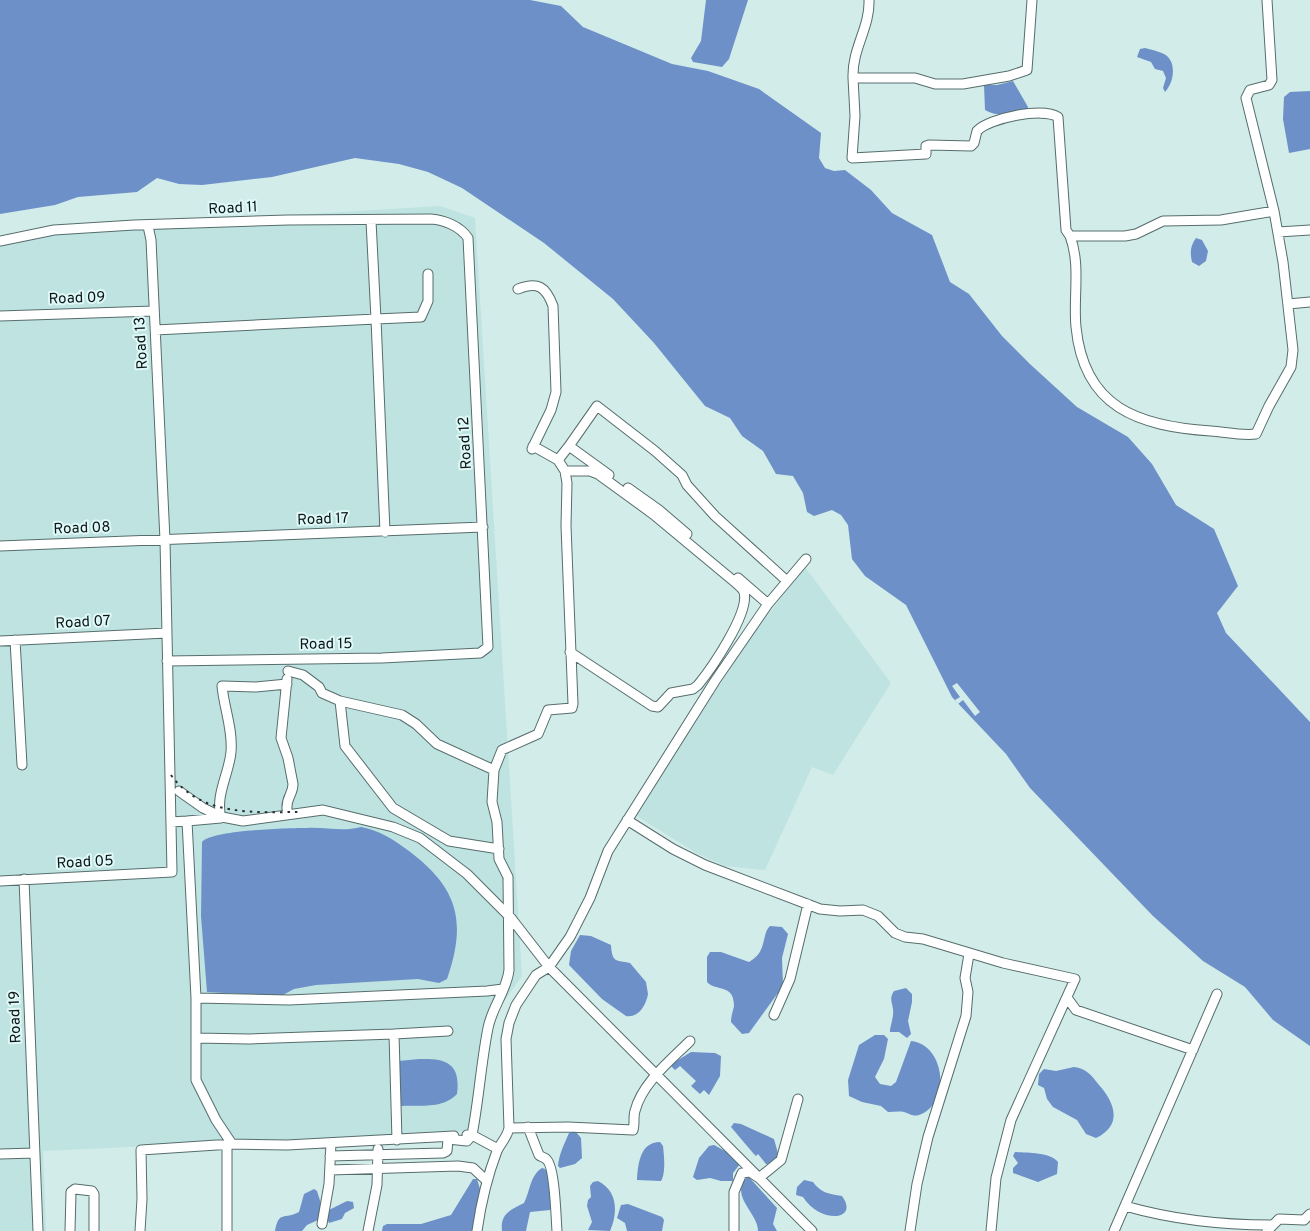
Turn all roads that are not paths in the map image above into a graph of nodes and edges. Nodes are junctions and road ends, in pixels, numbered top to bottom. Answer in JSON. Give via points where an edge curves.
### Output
{"nodes":[{"id":1,"x":869,"y":0,"type":"edge"},
{"id":2,"x":1032,"y":0,"type":"edge"},
{"id":3,"x":1267,"y":0,"type":"edge"},
{"id":4,"x":853,"y":78,"type":"junction"},
{"id":5,"x":1274,"y":211,"type":"junction"},
{"id":6,"x":371,"y":221,"type":"junction"},
{"id":7,"x":148,"y":226,"type":"junction"},
{"id":8,"x":1310,"y":230,"type":"edge"},
{"id":9,"x":1278,"y":232,"type":"junction"},
{"id":10,"x":465,"y":233,"type":"joint"},
{"id":11,"x":1070,"y":236,"type":"junction"},
{"id":12,"x":0,"y":240,"type":"edge"},
{"id":13,"x":428,"y":274,"type":"dead end"},
{"id":14,"x":518,"y":289,"type":"dead end"},
{"id":15,"x":1310,"y":302,"type":"edge"},
{"id":16,"x":1288,"y":304,"type":"junction"},
{"id":17,"x":154,"y":311,"type":"junction"},
{"id":18,"x":0,"y":316,"type":"edge"},
{"id":19,"x":376,"y":319,"type":"junction"},
{"id":20,"x":155,"y":330,"type":"junction"},
{"id":21,"x":569,"y":446,"type":"junction"},
{"id":22,"x":558,"y":460,"type":"junction"},
{"id":23,"x":565,"y":471,"type":"junction"},
{"id":24,"x":483,"y":527,"type":"junction"},
{"id":25,"x":385,"y":532,"type":"junction"},
{"id":26,"x":164,"y":540,"type":"junction"},
{"id":27,"x":0,"y":546,"type":"edge"},
{"id":28,"x":806,"y":559,"type":"dead end"},
{"id":29,"x":787,"y":581,"type":"junction"},
{"id":30,"x":768,"y":604,"type":"junction"},
{"id":31,"x":167,"y":633,"type":"junction"},
{"id":32,"x":15,"y":640,"type":"junction"},
{"id":33,"x":0,"y":641,"type":"edge"},
{"id":34,"x":485,"y":652,"type":"joint"},
{"id":35,"x":570,"y":652,"type":"junction"},
{"id":36,"x":288,"y":659,"type":"junction"},
{"id":37,"x":167,"y":661,"type":"junction"},
{"id":38,"x":288,"y":671,"type":"junction"},
{"id":39,"x":287,"y":684,"type":"junction"},
{"id":40,"x":340,"y":701,"type":"junction"},
{"id":41,"x":22,"y":765,"type":"dead end"},
{"id":42,"x":494,"y":770,"type":"junction"},
{"id":43,"x":179,"y":790,"type":"dead end"},
{"id":44,"x":287,"y":809,"type":"dead end"},
{"id":45,"x":627,"y":820,"type":"junction"},
{"id":46,"x":187,"y":821,"type":"junction"},
{"id":47,"x":171,"y":822,"type":"junction"},
{"id":48,"x":499,"y":849,"type":"junction"},
{"id":49,"x":172,"y":872,"type":"joint"},
{"id":50,"x":0,"y":880,"type":"edge"},
{"id":51,"x":24,"y":880,"type":"junction"},
{"id":52,"x":808,"y":904,"type":"junction"},
{"id":53,"x":509,"y":916,"type":"junction"},
{"id":54,"x":969,"y":954,"type":"junction"},
{"id":55,"x":549,"y":967,"type":"junction"},
{"id":56,"x":503,"y":988,"type":"junction"},
{"id":57,"x":1217,"y":994,"type":"dead end"},
{"id":58,"x":196,"y":998,"type":"junction"},
{"id":59,"x":1068,"y":999,"type":"junction"},
{"id":60,"x":774,"y":1016,"type":"dead end"},
{"id":61,"x":448,"y":1031,"type":"dead end"},
{"id":62,"x":394,"y":1034,"type":"junction"},
{"id":63,"x":196,"y":1038,"type":"junction"},
{"id":64,"x":690,"y":1041,"type":"dead end"},
{"id":65,"x":1193,"y":1050,"type":"junction"},
{"id":66,"x":656,"y":1075,"type":"junction"},
{"id":67,"x":798,"y":1099,"type":"dead end"},
{"id":68,"x":528,"y":1127,"type":"junction"},
{"id":69,"x":509,"y":1128,"type":"junction"},
{"id":70,"x":472,"y":1135,"type":"junction"},
{"id":71,"x":397,"y":1140,"type":"junction"},
{"id":72,"x":378,"y":1142,"type":"junction"},
{"id":73,"x":330,"y":1143,"type":"junction"},
{"id":74,"x":229,"y":1144,"type":"junction"},
{"id":75,"x":498,"y":1149,"type":"junction"},
{"id":76,"x":35,"y":1153,"type":"junction"},
{"id":77,"x":0,"y":1154,"type":"edge"},
{"id":78,"x":378,"y":1155,"type":"junction"},
{"id":79,"x":330,"y":1156,"type":"junction"},
{"id":80,"x":378,"y":1168,"type":"junction"},
{"id":81,"x":330,"y":1170,"type":"junction"},
{"id":82,"x":759,"y":1178,"type":"junction"},
{"id":83,"x":487,"y":1181,"type":"junction"},
{"id":84,"x":1126,"y":1206,"type":"junction"},
{"id":85,"x":1310,"y":1214,"type":"edge"},
{"id":86,"x":322,"y":1224,"type":"dead end"},
{"id":87,"x":1269,"y":1228,"type":"edge"},
{"id":88,"x":38,"y":1231,"type":"edge"},
{"id":89,"x":70,"y":1231,"type":"edge"},
{"id":90,"x":94,"y":1231,"type":"edge"},
{"id":91,"x":140,"y":1231,"type":"edge"},
{"id":92,"x":227,"y":1231,"type":"edge"},
{"id":93,"x":368,"y":1231,"type":"edge"},
{"id":94,"x":477,"y":1231,"type":"edge"},
{"id":95,"x":557,"y":1231,"type":"edge"},
{"id":96,"x":734,"y":1231,"type":"edge"},
{"id":97,"x":812,"y":1231,"type":"edge"},
{"id":98,"x":910,"y":1231,"type":"edge"},
{"id":99,"x":991,"y":1231,"type":"edge"},
{"id":100,"x":1114,"y":1231,"type":"edge"}],
"edges":[{"from":1,"to":4,"type":"street","via":[[869,10],[853,61]]},
{"from":2,"to":4,"type":"street","via":[[1028,64],[1024,72],[986,82],[949,84],[915,78]]},
{"from":3,"to":5,"type":"street","via":[[1272,80],[1269,85],[1250,90],[1246,98]]},
{"from":4,"to":11,"type":"street","via":[[852,158],[926,154],[926,146],[929,145],[971,146],[977,131],[987,124],[1028,114],[1045,113],[1058,117],[1066,230]]},
{"from":5,"to":9,"type":"street"},
{"from":5,"to":11,"type":"street","via":[[1221,220],[1163,221],[1125,236]]},
{"from":6,"to":7,"type":"street","name":"Road 11","via":[[288,220]]},
{"from":6,"to":10,"type":"street","name":"Road 11","via":[[440,220]]},
{"from":6,"to":19,"type":"street"},
{"from":7,"to":12,"type":"street","name":"Road 11","via":[[54,230]]},
{"from":7,"to":17,"type":"street","name":"Road 13"},
{"from":8,"to":9,"type":"street"},
{"from":9,"to":16,"type":"street"},
{"from":10,"to":24,"type":"street","name":"Road 12","via":[[470,246]]},
{"from":11,"to":16,"type":"street","via":[[1074,256],[1075,326],[1083,364],[1108,402],[1146,420],[1184,428],[1256,434],[1293,361]]},
{"from":13,"to":19,"type":"street","via":[[428,301],[421,317]]},
{"from":14,"to":22,"type":"street","via":[[538,286],[549,296],[553,306],[556,392],[533,448]]},
{"from":15,"to":16,"type":"street"},
{"from":17,"to":18,"type":"street","name":"Road 09"},
{"from":17,"to":20,"type":"street","name":"Road 13"},
{"from":19,"to":20,"type":"street"},
{"from":19,"to":25,"type":"street"},
{"from":20,"to":26,"type":"street","name":"Road 13"},
{"from":21,"to":22,"type":"street"},
{"from":21,"to":29,"type":"street","via":[[597,406],[655,450],[682,475],[714,516]]},
{"from":21,"to":30,"type":"street","via":[[659,510]]},
{"from":22,"to":23,"type":"street"},
{"from":23,"to":35,"type":"street"},
{"from":23,"to":35,"type":"street","via":[[590,471],[621,490],[744,591],[740,616],[698,685],[671,693],[658,707]]},
{"from":24,"to":25,"type":"street","name":"Road 17"},
{"from":24,"to":34,"type":"street","name":"Road 12","via":[[488,647]]},
{"from":25,"to":26,"type":"street","name":"Road 17"},
{"from":26,"to":27,"type":"street","name":"Road 08"},
{"from":26,"to":31,"type":"street","name":"Road 13"},
{"from":28,"to":29,"type":"street"},
{"from":29,"to":30,"type":"street"},
{"from":30,"to":45,"type":"street"},
{"from":31,"to":32,"type":"street","name":"Road 07"},
{"from":31,"to":37,"type":"street","name":"Road 13"},
{"from":32,"to":33,"type":"street","name":"Road 07"},
{"from":32,"to":41,"type":"street"},
{"from":34,"to":36,"type":"street","name":"Road 15"},
{"from":35,"to":42,"type":"street","via":[[572,708],[548,710],[538,734],[502,750]]},
{"from":36,"to":37,"type":"street","name":"Road 15"},
{"from":36,"to":38,"type":"street"},
{"from":37,"to":47,"type":"street","name":"Road 13"},
{"from":38,"to":39,"type":"street"},
{"from":38,"to":40,"type":"street","via":[[303,675],[320,687],[322,693]]},
{"from":39,"to":44,"type":"street","via":[[280,729],[293,784],[293,790],[287,797]]},
{"from":39,"to":46,"type":"street","via":[[222,686],[230,725],[231,751],[218,807],[221,818]]},
{"from":40,"to":42,"type":"street","via":[[402,716],[437,744]]},
{"from":40,"to":48,"type":"street","via":[[345,746],[393,808],[449,841]]},
{"from":42,"to":48,"type":"street","via":[[492,802],[498,822]]},
{"from":43,"to":53,"type":"street","via":[[203,808],[222,817],[243,821],[323,810],[408,832],[431,845],[467,874]]},
{"from":45,"to":52,"type":"street","via":[[706,865]]},
{"from":45,"to":55,"type":"street","via":[[608,851],[580,918]]},
{"from":46,"to":47,"type":"street"},
{"from":46,"to":58,"type":"street"},
{"from":47,"to":49,"type":"street","name":"Road 13"},
{"from":48,"to":53,"type":"street","via":[[501,864],[508,876]]},
{"from":49,"to":51,"type":"street","name":"Road 05"},
{"from":50,"to":51,"type":"street","name":"Road 05"},
{"from":51,"to":76,"type":"street","name":"Road 19"},
{"from":52,"to":54,"type":"street","via":[[829,911],[862,910],[878,916],[895,933],[952,946]]},
{"from":52,"to":60,"type":"street","via":[[790,979]]},
{"from":53,"to":55,"type":"street"},
{"from":53,"to":56,"type":"street","via":[[509,970]]},
{"from":54,"to":59,"type":"street","via":[[1075,979]]},
{"from":54,"to":98,"type":"street","via":[[965,978],[968,992],[966,1016],[928,1137]]},
{"from":55,"to":66,"type":"street"},
{"from":55,"to":69,"type":"street","via":[[536,975],[526,988],[509,1023],[506,1070]]},
{"from":56,"to":58,"type":"street","via":[[289,1000]]},
{"from":56,"to":70,"type":"street","via":[[488,1028]]},
{"from":57,"to":65,"type":"street"},
{"from":58,"to":63,"type":"street"},
{"from":59,"to":65,"type":"street","via":[[1076,1010]]},
{"from":59,"to":99,"type":"street","via":[[1011,1120],[996,1178]]},
{"from":61,"to":62,"type":"street"},
{"from":62,"to":63,"type":"street"},
{"from":62,"to":71,"type":"street"},
{"from":63,"to":74,"type":"street","via":[[196,1080]]},
{"from":64,"to":66,"type":"street"},
{"from":65,"to":84,"type":"street"},
{"from":66,"to":68,"type":"street","via":[[639,1101],[633,1130]]},
{"from":66,"to":82,"type":"street"},
{"from":67,"to":82,"type":"street","via":[[781,1160]]},
{"from":68,"to":69,"type":"street"},
{"from":68,"to":95,"type":"street","via":[[539,1155],[549,1166]]},
{"from":69,"to":75,"type":"street","via":[[508,1136]]},
{"from":70,"to":71,"type":"street"},
{"from":70,"to":75,"type":"street"},
{"from":70,"to":78,"type":"street","via":[[467,1140],[448,1138],[447,1151],[442,1153]]},
{"from":71,"to":72,"type":"street"},
{"from":72,"to":73,"type":"street"},
{"from":72,"to":78,"type":"street"},
{"from":73,"to":74,"type":"street"},
{"from":73,"to":79,"type":"street"},
{"from":74,"to":91,"type":"street","via":[[140,1150]]},
{"from":74,"to":92,"type":"street"},
{"from":75,"to":83,"type":"street"},
{"from":76,"to":77,"type":"street"},
{"from":76,"to":88,"type":"street","name":"Road 19"},
{"from":78,"to":79,"type":"street"},
{"from":78,"to":80,"type":"street"},
{"from":79,"to":81,"type":"street"},
{"from":80,"to":81,"type":"street"},
{"from":80,"to":83,"type":"street","via":[[464,1166],[473,1168]]},
{"from":80,"to":93,"type":"street"},
{"from":81,"to":86,"type":"street"},
{"from":82,"to":96,"type":"street","via":[[750,1172],[742,1173],[734,1192]]},
{"from":82,"to":97,"type":"street"},
{"from":83,"to":94,"type":"street"},
{"from":84,"to":87,"type":"street","via":[[1214,1224]]},
{"from":84,"to":100,"type":"street"},
{"from":85,"to":87,"type":"street","via":[[1304,1220],[1279,1219]]},
{"from":89,"to":90,"type":"street","via":[[69,1199],[75,1189],[94,1194]]}]}
